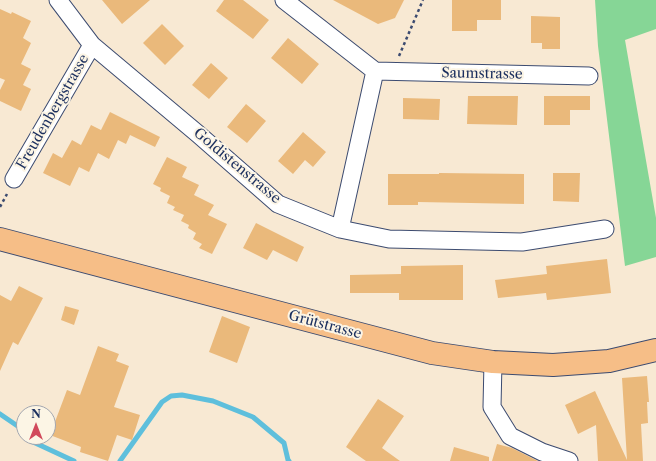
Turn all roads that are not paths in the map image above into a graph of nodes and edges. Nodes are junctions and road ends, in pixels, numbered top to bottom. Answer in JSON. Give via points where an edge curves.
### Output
{"nodes":[{"id":1,"x":58,"y":0,"type":"edge"},
{"id":2,"x":284,"y":0,"type":"edge"},
{"id":3,"x":92,"y":45,"type":"junction"},
{"id":4,"x":375,"y":71,"type":"junction"},
{"id":5,"x":589,"y":76,"type":"dead end"},
{"id":6,"x":14,"y":179,"type":"dead end"},
{"id":7,"x":604,"y":228,"type":"dead end"},
{"id":8,"x":340,"y":229,"type":"junction"},
{"id":9,"x":0,"y":239,"type":"edge"},
{"id":10,"x":656,"y":350,"type":"edge"},
{"id":11,"x":493,"y":362,"type":"junction"},
{"id":12,"x":569,"y":461,"type":"edge"}],
"edges":[{"from":1,"to":3,"type":"street","name":"Goldistenstrasse"},
{"from":2,"to":4,"type":"street"},
{"from":3,"to":6,"type":"street","name":"Freudenbergstrasse"},
{"from":3,"to":8,"type":"street","name":"Goldistenstrasse","via":[[278,204]]},
{"from":4,"to":5,"type":"street","name":"Saumstrasse"},
{"from":4,"to":8,"type":"street"},
{"from":7,"to":8,"type":"street","name":"Goldistenstrasse","via":[[522,242],[389,239]]},
{"from":9,"to":11,"type":"main road","name":"Grütstrasse","via":[[432,353]]},
{"from":10,"to":11,"type":"main road","name":"Grütstrasse","via":[[609,361],[554,365]]},
{"from":11,"to":12,"type":"street","via":[[492,407],[510,436],[542,452]]}]}
